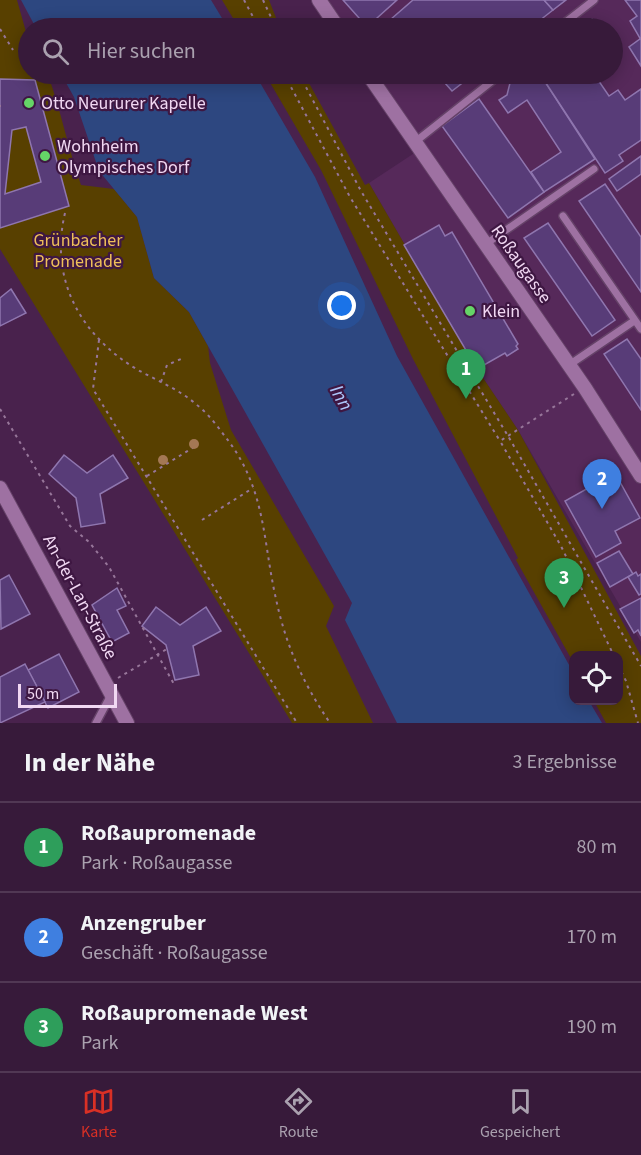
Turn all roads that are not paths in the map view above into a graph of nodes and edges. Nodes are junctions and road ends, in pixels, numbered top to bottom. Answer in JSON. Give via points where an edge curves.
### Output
{"nodes":[{"id":1,"x":319,"y":0,"type":"edge"},
{"id":2,"x":594,"y":0,"type":"edge"},
{"id":3,"x":331,"y":18,"type":"edge"},
{"id":4,"x":571,"y":18,"type":"edge"},
{"id":5,"x":375,"y":84,"type":"edge"},
{"id":6,"x":488,"y":84,"type":"edge"},
{"id":7,"x":414,"y":142,"type":"junction"},
{"id":8,"x":594,"y":169,"type":"dead end"},
{"id":9,"x":563,"y":216,"type":"dead end"},
{"id":10,"x":486,"y":244,"type":"junction"},
{"id":11,"x":634,"y":321,"type":"junction"},
{"id":12,"x":641,"y":329,"type":"edge"},
{"id":13,"x":569,"y":365,"type":"junction"},
{"id":14,"x":641,"y":476,"type":"edge"},
{"id":15,"x":0,"y":488,"type":"edge"},
{"id":16,"x":111,"y":694,"type":"junction"},
{"id":17,"x":96,"y":723,"type":"edge"},
{"id":18,"x":126,"y":723,"type":"edge"}],
"edges":[{"from":1,"to":3,"type":"street"},
{"from":2,"to":4,"type":"lane"},
{"from":5,"to":7,"type":"street","name":"Roßaugasse"},
{"from":6,"to":7,"type":"lane"},
{"from":7,"to":10,"type":"street","name":"Roßaugasse"},
{"from":8,"to":10,"type":"lane"},
{"from":9,"to":11,"type":"lane"},
{"from":10,"to":13,"type":"street","name":"Roßaugasse"},
{"from":11,"to":12,"type":"lane"},
{"from":11,"to":13,"type":"lane"},
{"from":13,"to":14,"type":"street","name":"Roßaugasse"},
{"from":15,"to":16,"type":"street","name":"An-der-Lan-Straße"},
{"from":16,"to":17,"type":"lane"},
{"from":16,"to":18,"type":"street","name":"An-der-Lan-Straße"}]}
